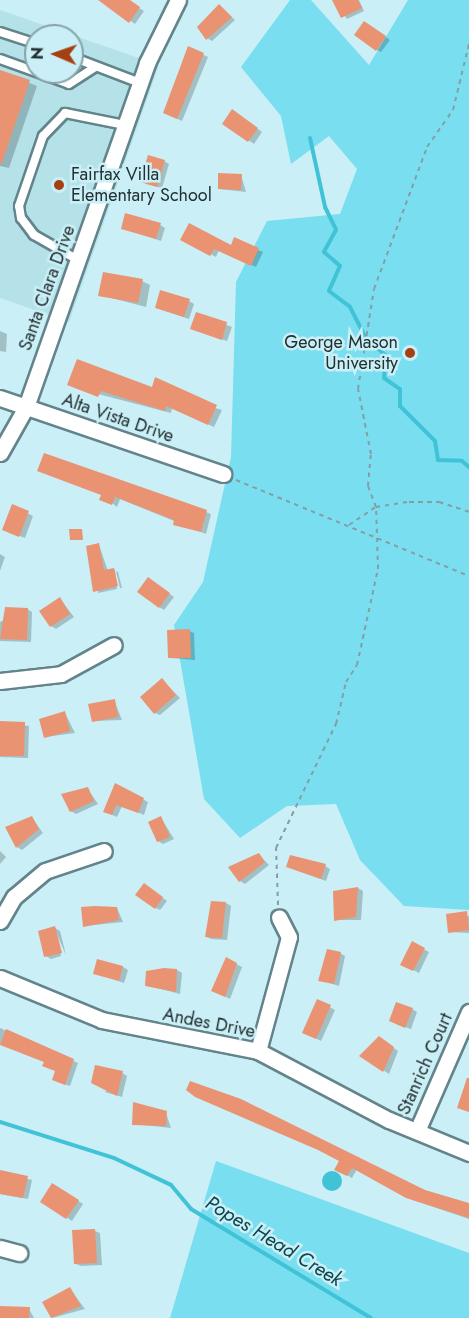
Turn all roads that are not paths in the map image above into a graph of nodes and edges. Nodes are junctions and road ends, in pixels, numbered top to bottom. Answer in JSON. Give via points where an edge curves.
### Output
{"nodes":[{"id":1,"x":178,"y":0,"type":"edge"},
{"id":2,"x":0,"y":32,"type":"edge"},
{"id":3,"x":24,"y":40,"type":"edge"},
{"id":4,"x":0,"y":59,"type":"edge"},
{"id":5,"x":84,"y":62,"type":"edge"},
{"id":6,"x":95,"y":67,"type":"junction"},
{"id":7,"x":140,"y":83,"type":"junction"},
{"id":8,"x":125,"y":125,"type":"junction"},
{"id":9,"x":78,"y":260,"type":"junction"},
{"id":10,"x":0,"y":398,"type":"edge"},
{"id":11,"x":26,"y":407,"type":"junction"},
{"id":12,"x":0,"y":453,"type":"edge"},
{"id":13,"x":223,"y":474,"type":"road end"},
{"id":14,"x":114,"y":645,"type":"dead end"},
{"id":15,"x":0,"y":681,"type":"edge"},
{"id":16,"x":104,"y":851,"type":"dead end"},
{"id":17,"x":279,"y":916,"type":"road end"},
{"id":18,"x":0,"y":921,"type":"edge"},
{"id":19,"x":0,"y":978,"type":"edge"},
{"id":20,"x":469,"y":1012,"type":"edge"},
{"id":21,"x":258,"y":1051,"type":"junction"},
{"id":22,"x":417,"y":1131,"type":"junction"},
{"id":23,"x":469,"y":1153,"type":"edge"},
{"id":24,"x":0,"y":1248,"type":"edge"},
{"id":25,"x":19,"y":1252,"type":"dead end"}],
"edges":[{"from":1,"to":7,"type":"street","name":"Santa Clara Drive"},
{"from":2,"to":3,"type":"lane"},
{"from":4,"to":6,"type":"lane","via":[[69,84]]},
{"from":5,"to":6,"type":"lane"},
{"from":6,"to":7,"type":"lane"},
{"from":7,"to":8,"type":"street","name":"Santa Clara Drive"},
{"from":8,"to":9,"type":"street","name":"Santa Clara Drive"},
{"from":8,"to":9,"type":"lane","via":[[65,113],[43,136],[20,206],[21,218],[34,235]]},
{"from":9,"to":11,"type":"street","name":"Santa Clara Drive"},
{"from":10,"to":11,"type":"street","name":"Alta Vista Drive"},
{"from":11,"to":12,"type":"street","name":"Santa Clara Drive"},
{"from":11,"to":13,"type":"street","name":"Alta Vista Drive"},
{"from":14,"to":15,"type":"street","via":[[61,674]]},
{"from":16,"to":18,"type":"street","via":[[37,876],[14,897]]},
{"from":17,"to":21,"type":"street","via":[[289,937]]},
{"from":19,"to":21,"type":"street","name":"Andes Drive","via":[[102,1020]]},
{"from":20,"to":22,"type":"street","name":"Stanrich Court"},
{"from":21,"to":22,"type":"street","name":"Andes Drive"},
{"from":22,"to":23,"type":"street","name":"Andes Drive"},
{"from":24,"to":25,"type":"street"}]}
